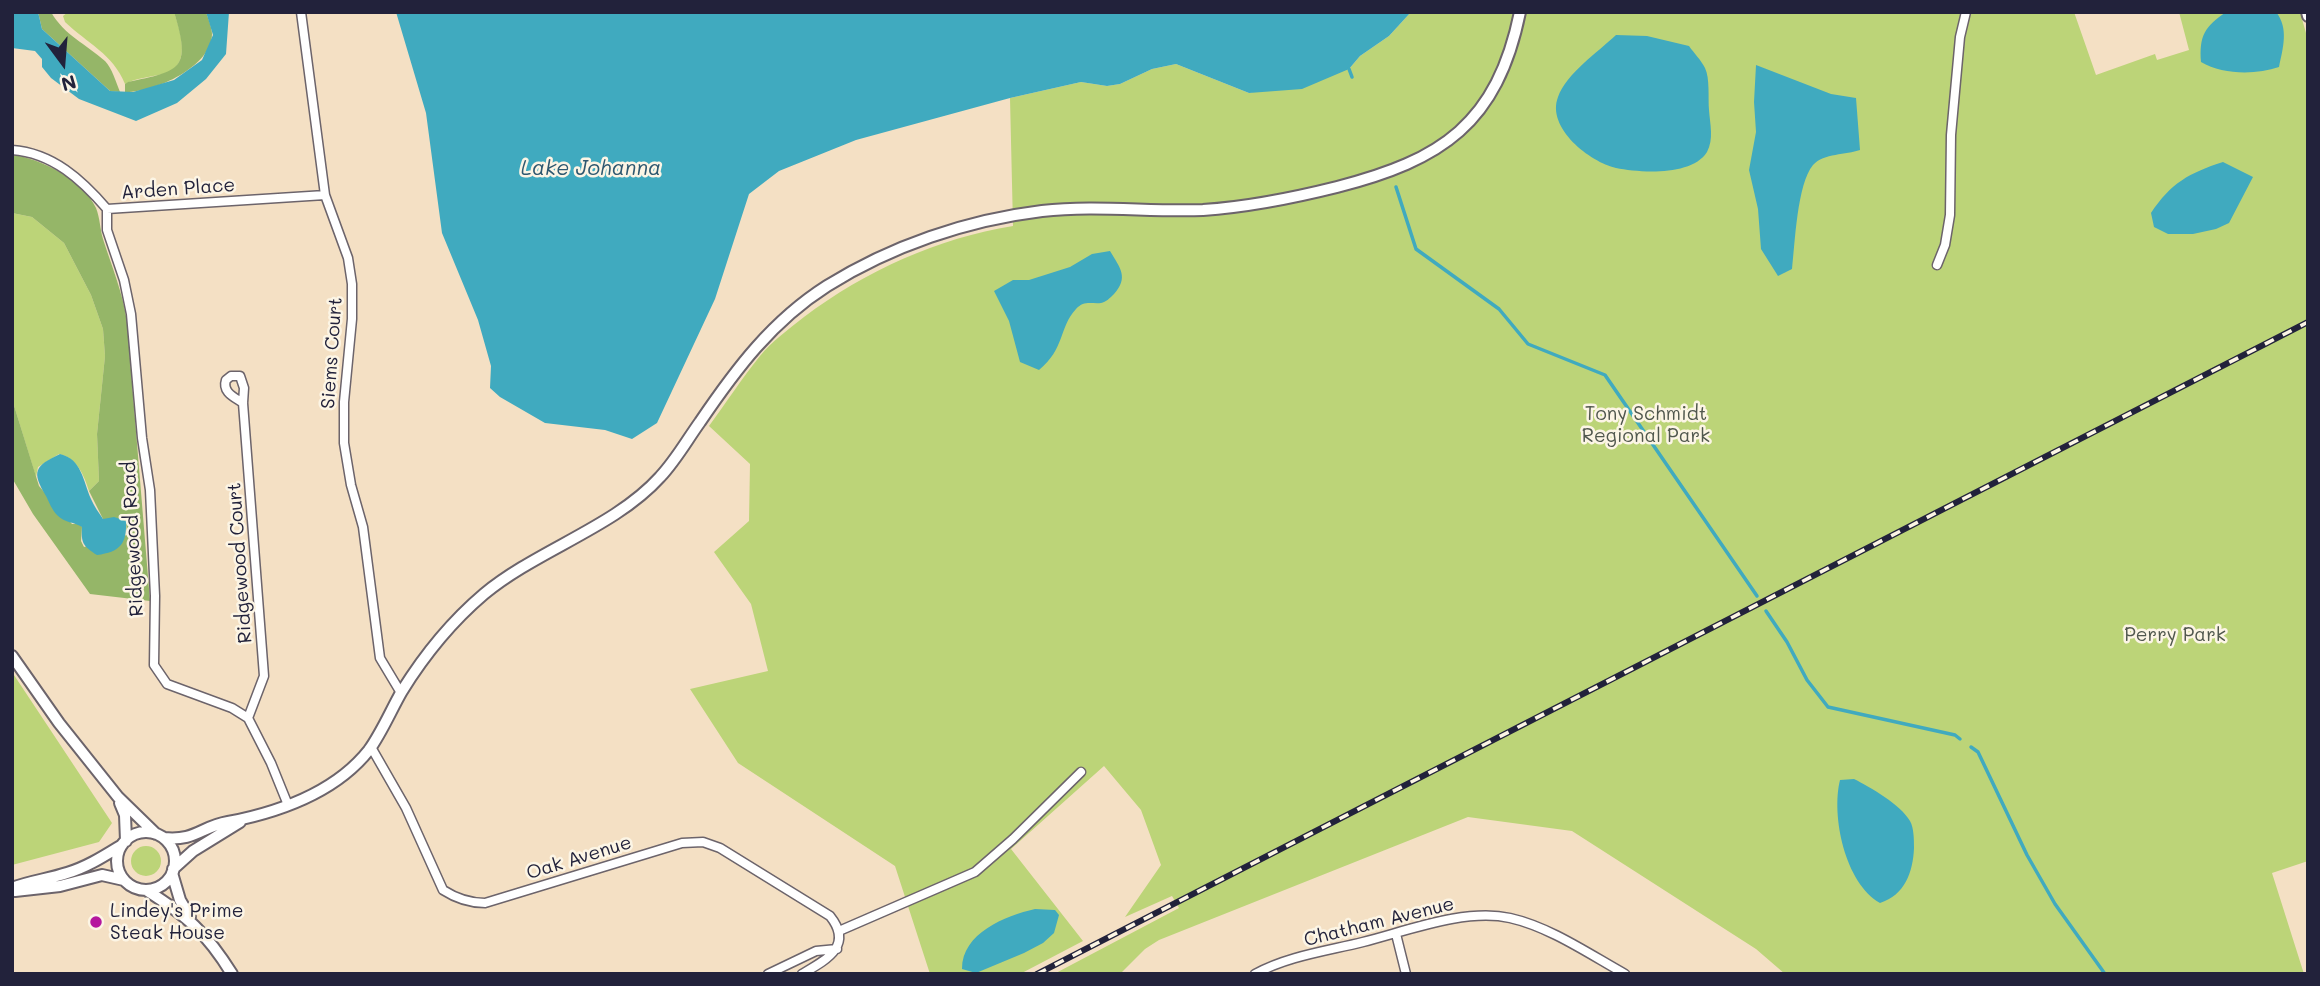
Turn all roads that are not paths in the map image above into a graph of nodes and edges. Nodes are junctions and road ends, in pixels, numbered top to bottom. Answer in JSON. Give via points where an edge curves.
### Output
{"nodes":[{"id":1,"x":301,"y":12,"type":"edge"},
{"id":2,"x":1520,"y":12,"type":"edge"},
{"id":3,"x":1966,"y":12,"type":"edge"},
{"id":4,"x":12,"y":150,"type":"edge"},
{"id":5,"x":325,"y":195,"type":"junction"},
{"id":6,"x":107,"y":209,"type":"junction"},
{"id":7,"x":1937,"y":265,"type":"dead end"},
{"id":8,"x":243,"y":403,"type":"dead end"},
{"id":9,"x":12,"y":656,"type":"edge"},
{"id":10,"x":401,"y":693,"type":"junction"},
{"id":11,"x":248,"y":718,"type":"junction"},
{"id":12,"x":371,"y":747,"type":"junction"},
{"id":13,"x":1081,"y":772,"type":"dead end"},
{"id":14,"x":118,"y":797,"type":"junction"},
{"id":15,"x":288,"y":804,"type":"junction"},
{"id":16,"x":245,"y":819,"type":"junction"},
{"id":17,"x":160,"y":836,"type":"junction"},
{"id":18,"x":124,"y":843,"type":"junction"},
{"id":19,"x":173,"y":871,"type":"junction"},
{"id":20,"x":124,"y":880,"type":"junction"},
{"id":21,"x":12,"y":890,"type":"edge"},
{"id":22,"x":146,"y":890,"type":"junction"},
{"id":23,"x":195,"y":925,"type":"junction"},
{"id":24,"x":839,"y":931,"type":"junction"},
{"id":25,"x":1396,"y":934,"type":"junction"},
{"id":26,"x":837,"y":949,"type":"junction"},
{"id":27,"x":232,"y":974,"type":"edge"},
{"id":28,"x":768,"y":974,"type":"edge"},
{"id":29,"x":802,"y":974,"type":"edge"},
{"id":30,"x":1255,"y":974,"type":"edge"},
{"id":31,"x":1406,"y":974,"type":"edge"},
{"id":32,"x":1625,"y":974,"type":"edge"}],
"edges":[{"from":1,"to":5,"type":"street","name":"Siems Court"},
{"from":2,"to":10,"type":"street","via":[[1504,69],[1476,114],[1440,147],[1404,167],[1313,193],[1244,205],[1073,209],[978,223],[906,246],[827,286],[760,341],[654,483],[476,600],[432,647]]},
{"from":3,"to":7,"type":"street","via":[[1951,135],[1950,215]]},
{"from":4,"to":6,"type":"street","name":"Arden Place","via":[[46,158],[64,169]]},
{"from":5,"to":6,"type":"street","name":"Arden Place"},
{"from":5,"to":10,"type":"street","name":"Siems Court","via":[[348,258],[352,284],[345,450],[363,527],[380,658]]},
{"from":6,"to":11,"type":"street","name":"Ridgewood Road","via":[[107,230],[131,314],[150,491],[154,665],[167,684]]},
{"from":8,"to":11,"type":"street","name":"Ridgewood Court","via":[[264,676]]},
{"from":9,"to":14,"type":"street"},
{"from":10,"to":12,"type":"street"},
{"from":11,"to":15,"type":"street"},
{"from":12,"to":15,"type":"street","via":[[341,777]]},
{"from":12,"to":24,"type":"street","name":"Oak Avenue","via":[[407,808],[443,890],[454,897],[485,903],[682,843],[703,842],[830,916]]},
{"from":13,"to":24,"type":"street","via":[[975,872]]},
{"from":14,"to":17,"type":"street"},
{"from":14,"to":18,"type":"street","via":[[125,814]]},
{"from":15,"to":16,"type":"street"},
{"from":16,"to":17,"type":"street","via":[[216,824],[191,838]]},
{"from":16,"to":19,"type":"street","via":[[193,851]]},
{"from":17,"to":18,"type":"street","via":[[137,834]]},
{"from":17,"to":19,"type":"street","via":[[174,854]]},
{"from":18,"to":20,"type":"street","via":[[117,863]]},
{"from":18,"to":21,"type":"street","via":[[93,863]]},
{"from":19,"to":22,"type":"street","via":[[159,887]]},
{"from":19,"to":23,"type":"street","via":[[180,900]]},
{"from":20,"to":21,"type":"street","via":[[102,875],[60,886]]},
{"from":20,"to":22,"type":"street"},
{"from":22,"to":23,"type":"street"},
{"from":23,"to":27,"type":"street"},
{"from":24,"to":26,"type":"street"},
{"from":25,"to":30,"type":"street","name":"Chatham Avenue","via":[[1284,962]]},
{"from":25,"to":31,"type":"street"},
{"from":25,"to":32,"type":"street","name":"Chatham Avenue","via":[[1472,916],[1509,918],[1539,928]]},
{"from":26,"to":28,"type":"street","via":[[816,951]]},
{"from":26,"to":29,"type":"street"}]}
